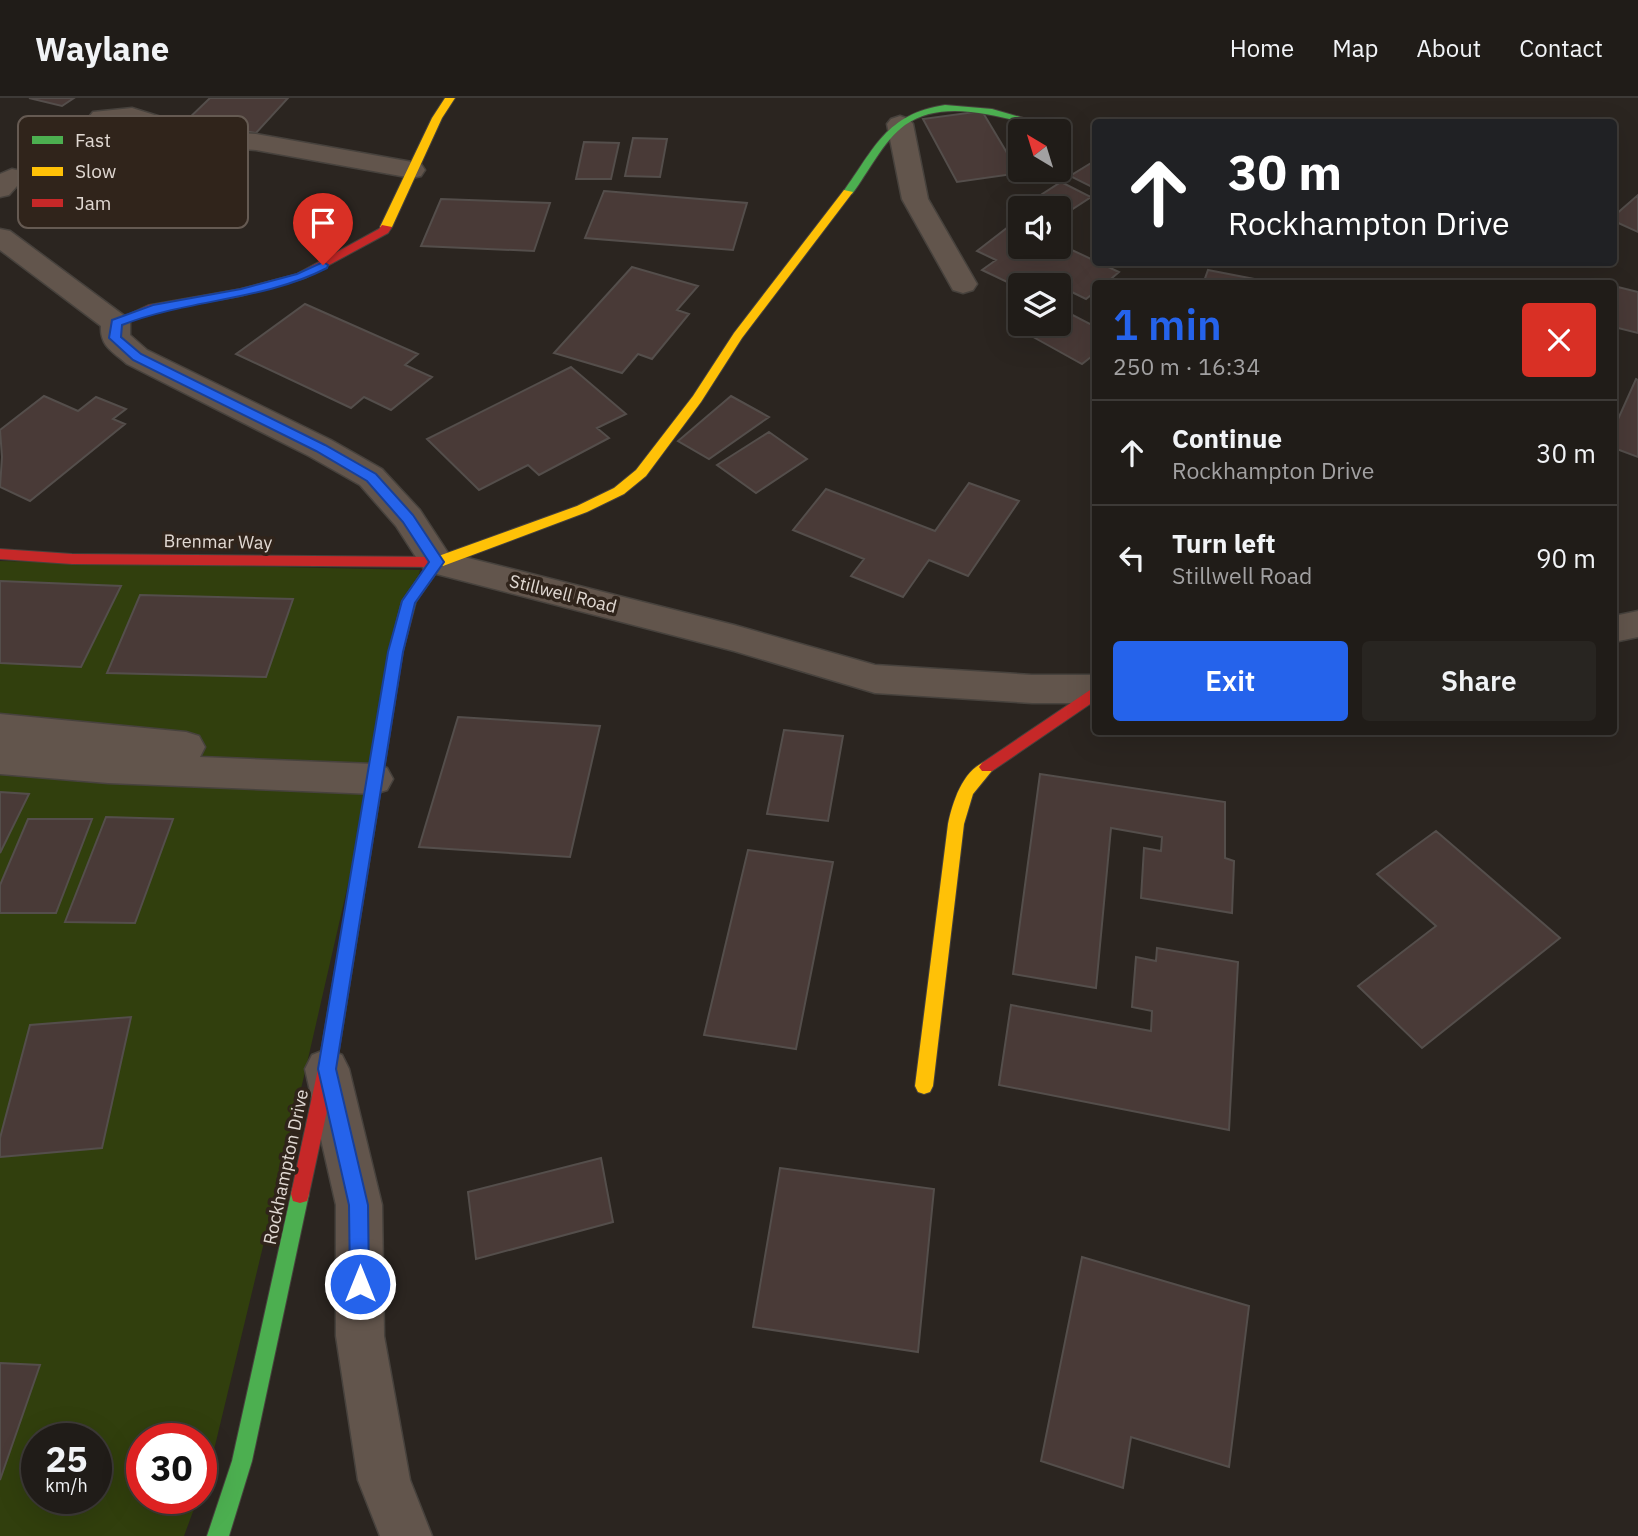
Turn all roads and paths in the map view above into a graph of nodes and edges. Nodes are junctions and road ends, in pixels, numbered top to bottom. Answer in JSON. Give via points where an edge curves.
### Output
{"nodes":[{"id":1,"x":450,"y":98,"type":"edge"},
{"id":2,"x":1022,"y":119,"type":"dead end"},
{"id":3,"x":900,"y":124,"type":"junction"},
{"id":4,"x":248,"y":141,"type":"edge"},
{"id":5,"x":412,"y":170,"type":"junction"},
{"id":6,"x":0,"y":237,"type":"edge"},
{"id":7,"x":963,"y":284,"type":"dead end"},
{"id":8,"x":116,"y":323,"type":"junction"},
{"id":9,"x":0,"y":554,"type":"edge"},
{"id":10,"x":437,"y":562,"type":"junction"},
{"id":11,"x":1638,"y":624,"type":"edge"},
{"id":12,"x":1617,"y":628,"type":"edge"},
{"id":13,"x":1092,"y":690,"type":"edge"},
{"id":14,"x":1092,"y":693,"type":"edge"},
{"id":15,"x":0,"y":729,"type":"edge"},
{"id":16,"x":0,"y":759,"type":"edge"},
{"id":17,"x":231,"y":772,"type":"junction"},
{"id":18,"x":374,"y":779,"type":"junction"},
{"id":19,"x":327,"y":1069,"type":"junction"},
{"id":20,"x":924,"y":1086,"type":"dead end"},
{"id":21,"x":218,"y":1536,"type":"edge"},
{"id":22,"x":407,"y":1536,"type":"edge"}],
"edges":[{"from":1,"to":5,"type":"street"},
{"from":2,"to":3,"type":"street","via":[[972,106],[932,109]]},
{"from":3,"to":7,"type":"street","via":[[915,199]]},
{"from":3,"to":10,"type":"street","via":[[640,473],[619,491],[582,509]]},
{"from":4,"to":5,"type":"street"},
{"from":5,"to":8,"type":"street","via":[[384,231],[344,255],[301,276],[153,308]]},
{"from":6,"to":8,"type":"street"},
{"from":8,"to":10,"type":"street","via":[[115,338],[137,357],[371,477],[408,518]]},
{"from":9,"to":10,"type":"street","name":"Brenmar Way","via":[[72,559]]},
{"from":10,"to":13,"type":"street","name":"Stillwell Road","via":[[875,679]]},
{"from":10,"to":18,"type":"street","name":"Rockhampton Drive","via":[[409,601]]},
{"from":11,"to":12,"type":"street"},
{"from":14,"to":20,"type":"street","via":[[967,786],[955,832]]},
{"from":15,"to":17,"type":"street","via":[[196,748],[215,752]]},
{"from":16,"to":17,"type":"street"},
{"from":17,"to":18,"type":"street"},
{"from":18,"to":19,"type":"street","name":"Rockhampton Drive"},
{"from":19,"to":21,"type":"street","name":"Rockhampton Drive","via":[[242,1461]]},
{"from":19,"to":22,"type":"street","via":[[359,1205],[360,1336],[384,1480]]}]}
